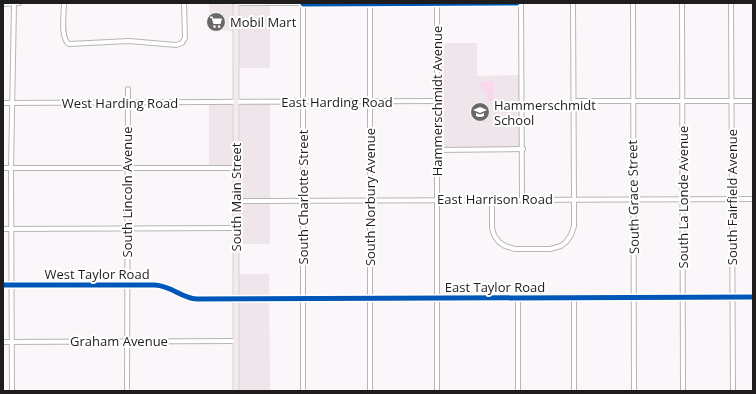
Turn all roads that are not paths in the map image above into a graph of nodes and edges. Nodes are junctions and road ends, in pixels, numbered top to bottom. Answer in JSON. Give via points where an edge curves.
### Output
{"nodes":[{"id":1,"x":16,"y":3,"type":"edge"},
{"id":2,"x":64,"y":3,"type":"edge"},
{"id":3,"x":184,"y":3,"type":"edge"},
{"id":4,"x":236,"y":3,"type":"edge"},
{"id":5,"x":303,"y":3,"type":"edge"},
{"id":6,"x":409,"y":3,"type":"edge"},
{"id":7,"x":465,"y":3,"type":"edge"},
{"id":8,"x":517,"y":3,"type":"edge"},
{"id":9,"x":521,"y":3,"type":"edge"},
{"id":10,"x":573,"y":3,"type":"edge"},
{"id":11,"x":633,"y":3,"type":"edge"},
{"id":12,"x":682,"y":3,"type":"edge"},
{"id":13,"x":731,"y":3,"type":"edge"},
{"id":14,"x":3,"y":4,"type":"edge"},
{"id":15,"x":370,"y":4,"type":"edge"},
{"id":16,"x":437,"y":4,"type":"edge"},
{"id":17,"x":128,"y":88,"type":"dead end"},
{"id":18,"x":437,"y":101,"type":"junction"},
{"id":19,"x":574,"y":101,"type":"junction"},
{"id":20,"x":632,"y":101,"type":"junction"},
{"id":21,"x":683,"y":101,"type":"junction"},
{"id":22,"x":732,"y":101,"type":"junction"},
{"id":23,"x":753,"y":101,"type":"edge"},
{"id":24,"x":237,"y":102,"type":"junction"},
{"id":25,"x":303,"y":102,"type":"junction"},
{"id":26,"x":370,"y":102,"type":"junction"},
{"id":27,"x":3,"y":103,"type":"edge"},
{"id":28,"x":12,"y":103,"type":"junction"},
{"id":29,"x":128,"y":103,"type":"junction"},
{"id":30,"x":523,"y":149,"type":"junction"},
{"id":31,"x":437,"y":150,"type":"junction"},
{"id":32,"x":3,"y":168,"type":"edge"},
{"id":33,"x":12,"y":168,"type":"junction"},
{"id":34,"x":127,"y":168,"type":"junction"},
{"id":35,"x":236,"y":168,"type":"junction"},
{"id":36,"x":370,"y":199,"type":"junction"},
{"id":37,"x":574,"y":199,"type":"junction"},
{"id":38,"x":683,"y":199,"type":"junction"},
{"id":39,"x":732,"y":199,"type":"junction"},
{"id":40,"x":753,"y":199,"type":"edge"},
{"id":41,"x":236,"y":200,"type":"junction"},
{"id":42,"x":303,"y":200,"type":"junction"},
{"id":43,"x":437,"y":200,"type":"junction"},
{"id":44,"x":492,"y":200,"type":"junction"},
{"id":45,"x":522,"y":200,"type":"junction"},
{"id":46,"x":634,"y":200,"type":"junction"},
{"id":47,"x":236,"y":228,"type":"junction"},
{"id":48,"x":3,"y":229,"type":"edge"},
{"id":49,"x":12,"y":229,"type":"junction"},
{"id":50,"x":127,"y":229,"type":"junction"},
{"id":51,"x":3,"y":285,"type":"edge"},
{"id":52,"x":12,"y":285,"type":"junction"},
{"id":53,"x":127,"y":285,"type":"junction"},
{"id":54,"x":574,"y":297,"type":"junction"},
{"id":55,"x":732,"y":297,"type":"junction"},
{"id":56,"x":753,"y":297,"type":"edge"},
{"id":57,"x":236,"y":298,"type":"junction"},
{"id":58,"x":370,"y":298,"type":"junction"},
{"id":59,"x":437,"y":298,"type":"junction"},
{"id":60,"x":518,"y":298,"type":"junction"},
{"id":61,"x":634,"y":298,"type":"junction"},
{"id":62,"x":683,"y":298,"type":"junction"},
{"id":63,"x":303,"y":299,"type":"junction"},
{"id":64,"x":127,"y":341,"type":"junction"},
{"id":65,"x":236,"y":341,"type":"junction"},
{"id":66,"x":3,"y":342,"type":"edge"},
{"id":67,"x":12,"y":342,"type":"junction"},
{"id":68,"x":12,"y":391,"type":"edge"},
{"id":69,"x":127,"y":391,"type":"edge"},
{"id":70,"x":236,"y":391,"type":"edge"},
{"id":71,"x":303,"y":391,"type":"edge"},
{"id":72,"x":370,"y":391,"type":"edge"},
{"id":73,"x":437,"y":391,"type":"edge"},
{"id":74,"x":518,"y":391,"type":"edge"},
{"id":75,"x":574,"y":391,"type":"edge"},
{"id":76,"x":634,"y":391,"type":"edge"},
{"id":77,"x":683,"y":391,"type":"edge"},
{"id":78,"x":732,"y":391,"type":"edge"}],
"edges":[{"from":1,"to":14,"type":"street"},
{"from":1,"to":28,"type":"street"},
{"from":2,"to":3,"type":"street","via":[[64,37],[71,45],[144,42],[176,45],[182,43],[185,38]]},
{"from":4,"to":5,"type":"street"},
{"from":4,"to":24,"type":"main road","name":"South Main Street"},
{"from":5,"to":15,"type":"street"},
{"from":5,"to":25,"type":"street","name":"South Charlotte Street"},
{"from":6,"to":15,"type":"street"},
{"from":6,"to":16,"type":"street"},
{"from":7,"to":8,"type":"street"},
{"from":7,"to":16,"type":"street"},
{"from":9,"to":30,"type":"street"},
{"from":10,"to":19,"type":"street"},
{"from":11,"to":20,"type":"street","name":"South Grace Street"},
{"from":12,"to":21,"type":"street","name":"South La Londe Avenue"},
{"from":13,"to":22,"type":"street","name":"South Fairfield Avenue"},
{"from":15,"to":26,"type":"street","name":"South Norbury Avenue"},
{"from":16,"to":18,"type":"street","name":"Hammerschmidt Avenue"},
{"from":17,"to":29,"type":"street","name":"South Lincoln Avenue"},
{"from":18,"to":26,"type":"street","name":"East Harding Road"},
{"from":18,"to":31,"type":"street","name":"Hammerschmidt Avenue"},
{"from":19,"to":20,"type":"street"},
{"from":19,"to":37,"type":"street"},
{"from":20,"to":21,"type":"street"},
{"from":20,"to":46,"type":"street","name":"South Grace Street"},
{"from":21,"to":22,"type":"street"},
{"from":21,"to":38,"type":"street","name":"South La Londe Avenue"},
{"from":22,"to":23,"type":"street"},
{"from":22,"to":39,"type":"street","name":"South Fairfield Avenue"},
{"from":24,"to":25,"type":"street","name":"East Harding Road"},
{"from":24,"to":29,"type":"street","name":"West Harding Road"},
{"from":24,"to":35,"type":"main road","name":"South Main Street"},
{"from":25,"to":26,"type":"street","name":"East Harding Road"},
{"from":25,"to":42,"type":"street","name":"South Charlotte Street"},
{"from":26,"to":36,"type":"street","name":"South Norbury Avenue"},
{"from":27,"to":28,"type":"street","name":"West Harding Road"},
{"from":28,"to":29,"type":"street","name":"West Harding Road"},
{"from":28,"to":33,"type":"street"},
{"from":29,"to":34,"type":"street","name":"South Lincoln Avenue"},
{"from":30,"to":31,"type":"street"},
{"from":30,"to":45,"type":"street"},
{"from":31,"to":43,"type":"street","name":"Hammerschmidt Avenue"},
{"from":32,"to":33,"type":"street"},
{"from":33,"to":34,"type":"street"},
{"from":33,"to":49,"type":"street"},
{"from":34,"to":35,"type":"street"},
{"from":34,"to":50,"type":"street","name":"South Lincoln Avenue"},
{"from":35,"to":41,"type":"main road","name":"South Main Street"},
{"from":36,"to":42,"type":"street","name":"East Harrison Road"},
{"from":36,"to":43,"type":"street","name":"East Harrison Road"},
{"from":36,"to":58,"type":"street","name":"South Norbury Avenue"},
{"from":37,"to":44,"type":"street","via":[[574,226],[571,235],[561,246],[550,249],[515,249],[499,242],[492,228]]},
{"from":37,"to":45,"type":"street","name":"East Harrison Road"},
{"from":37,"to":46,"type":"street","name":"East Harrison Road"},
{"from":38,"to":39,"type":"street","name":"East Harrison Road"},
{"from":38,"to":46,"type":"street","name":"East Harrison Road"},
{"from":38,"to":62,"type":"street","name":"South La Londe Avenue"},
{"from":39,"to":40,"type":"street","name":"East Harrison Road"},
{"from":39,"to":55,"type":"street","name":"South Fairfield Avenue"},
{"from":41,"to":42,"type":"street","name":"East Harrison Road"},
{"from":41,"to":47,"type":"main road","name":"South Main Street"},
{"from":42,"to":63,"type":"street","name":"South Charlotte Street"},
{"from":43,"to":44,"type":"street","name":"East Harrison Road"},
{"from":43,"to":59,"type":"street","name":"Hammerschmidt Avenue"},
{"from":44,"to":45,"type":"street","name":"East Harrison Road"},
{"from":46,"to":61,"type":"street","name":"South Grace Street"},
{"from":47,"to":50,"type":"street"},
{"from":47,"to":57,"type":"main road","name":"South Main Street"},
{"from":48,"to":49,"type":"street"},
{"from":49,"to":50,"type":"street"},
{"from":49,"to":52,"type":"street"},
{"from":50,"to":53,"type":"street","name":"South Lincoln Avenue"},
{"from":51,"to":52,"type":"street","name":"West Taylor Road"},
{"from":52,"to":53,"type":"street","name":"West Taylor Road"},
{"from":52,"to":67,"type":"street"},
{"from":53,"to":57,"type":"street","name":"West Taylor Road","via":[[160,285],[194,299]]},
{"from":53,"to":64,"type":"street","name":"South Lincoln Avenue"},
{"from":54,"to":60,"type":"street","name":"East Taylor Road"},
{"from":54,"to":61,"type":"street","name":"East Taylor Road"},
{"from":54,"to":75,"type":"street"},
{"from":55,"to":56,"type":"street","name":"East Taylor Road"},
{"from":55,"to":62,"type":"street","name":"East Taylor Road"},
{"from":55,"to":78,"type":"street","name":"South Fairfield Avenue"},
{"from":57,"to":63,"type":"street","name":"East Taylor Road"},
{"from":57,"to":65,"type":"main road","name":"South Main Street"},
{"from":58,"to":59,"type":"street","name":"East Taylor Road"},
{"from":58,"to":63,"type":"street","name":"East Taylor Road"},
{"from":58,"to":72,"type":"street","name":"South Norbury Avenue"},
{"from":59,"to":60,"type":"street","name":"East Taylor Road"},
{"from":59,"to":73,"type":"street","name":"Hammerschmidt Avenue"},
{"from":60,"to":74,"type":"street"},
{"from":61,"to":62,"type":"street","name":"East Taylor Road"},
{"from":61,"to":76,"type":"street","name":"South Grace Street"},
{"from":62,"to":77,"type":"street","name":"South La Londe Avenue"},
{"from":63,"to":71,"type":"street","name":"South Charlotte Street"},
{"from":64,"to":65,"type":"street","name":"Graham Avenue"},
{"from":64,"to":67,"type":"street","name":"Graham Avenue"},
{"from":64,"to":69,"type":"street","name":"South Lincoln Avenue"},
{"from":65,"to":70,"type":"main road","name":"South Main Street"},
{"from":66,"to":67,"type":"street","name":"Graham Avenue"},
{"from":67,"to":68,"type":"street"}]}
